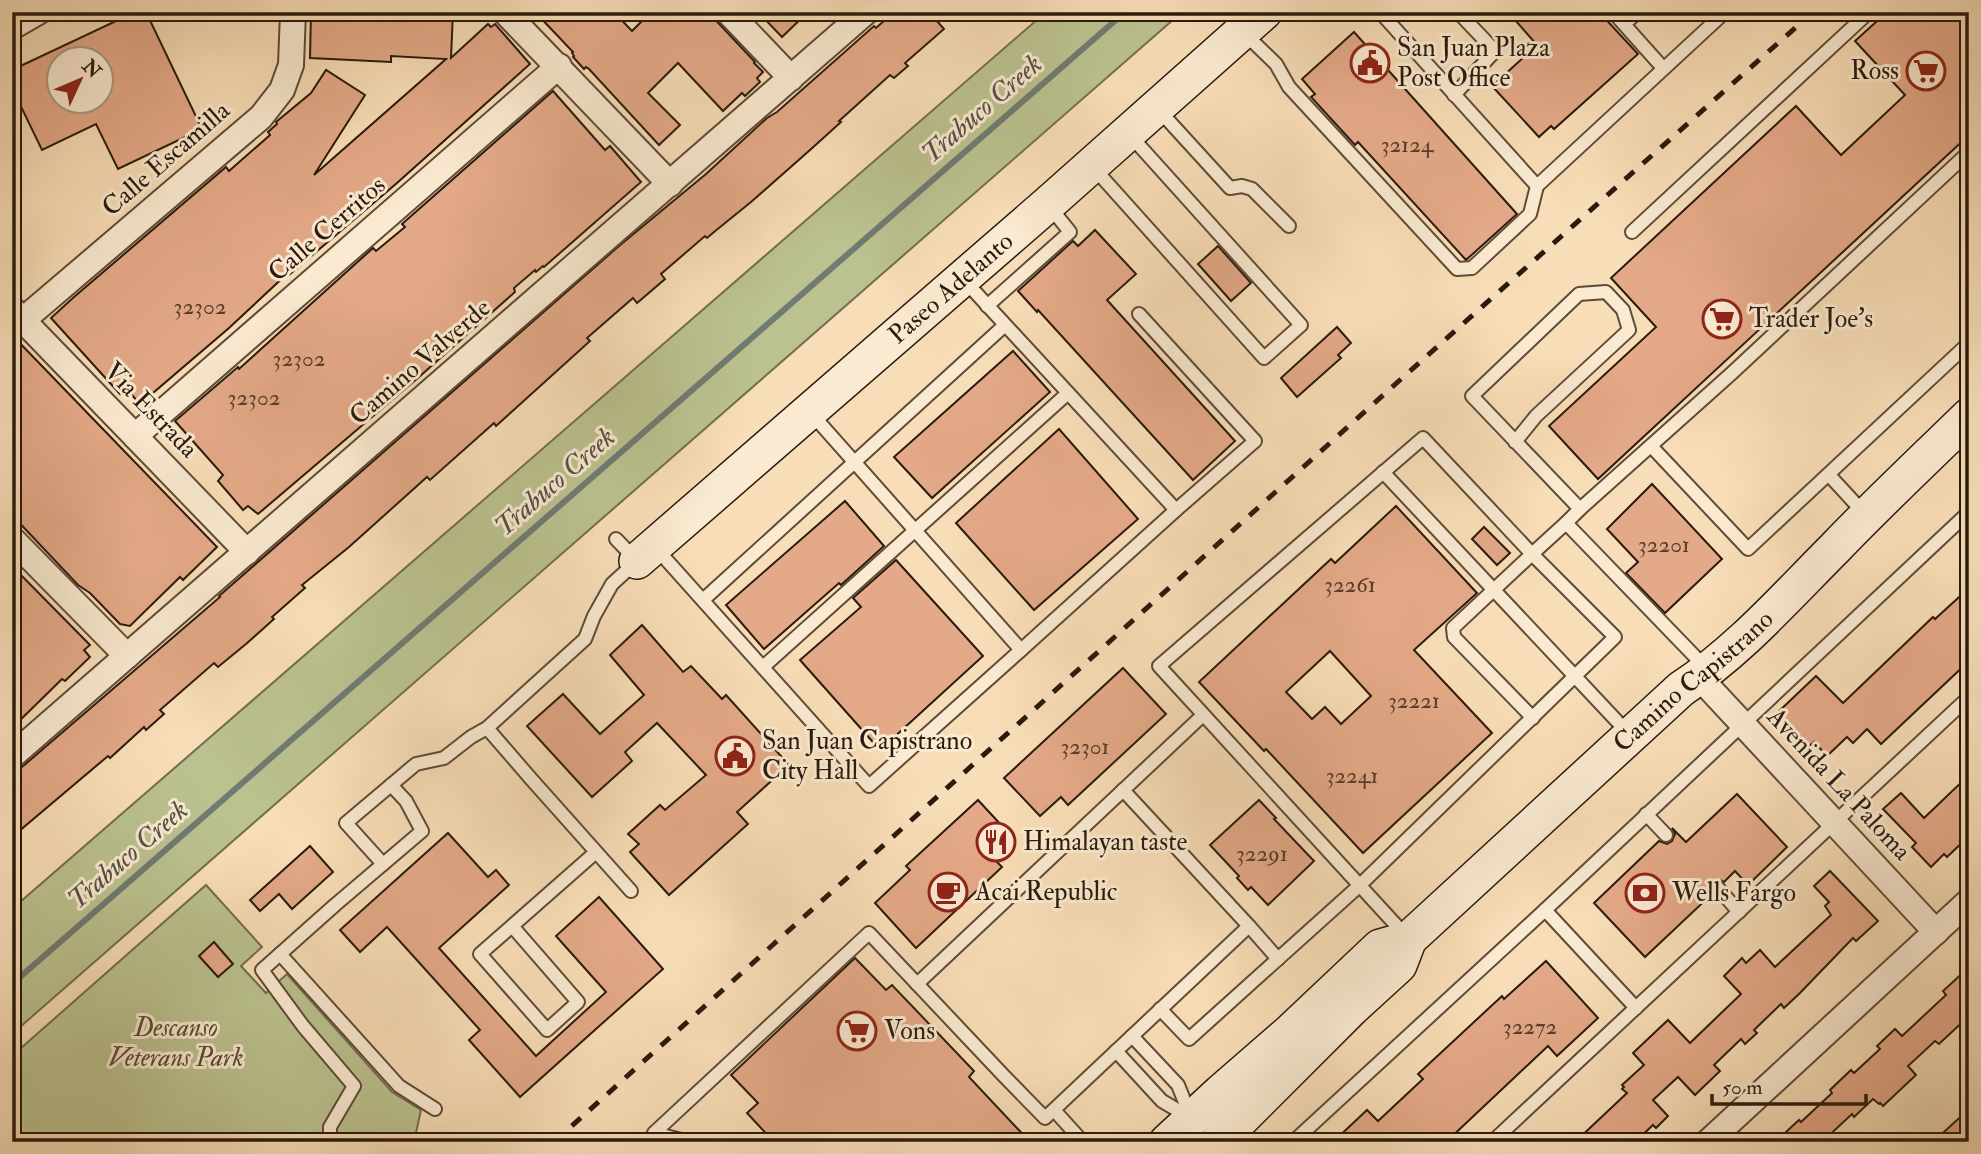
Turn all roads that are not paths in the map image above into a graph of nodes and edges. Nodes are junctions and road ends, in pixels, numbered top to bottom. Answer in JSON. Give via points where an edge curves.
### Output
{"nodes":[{"id":1,"x":38,"y":12,"type":"edge"},
{"id":2,"x":293,"y":12,"type":"edge"},
{"id":3,"x":505,"y":12,"type":"edge"},
{"id":4,"x":728,"y":12,"type":"edge"},
{"id":5,"x":866,"y":12,"type":"edge"},
{"id":6,"x":1380,"y":12,"type":"edge"},
{"id":7,"x":1458,"y":12,"type":"edge"},
{"id":8,"x":1613,"y":12,"type":"edge"},
{"id":9,"x":1638,"y":12,"type":"edge"},
{"id":10,"x":1725,"y":12,"type":"edge"},
{"id":11,"x":1869,"y":12,"type":"edge"},
{"id":12,"x":1253,"y":22,"type":"edge"},
{"id":13,"x":1624,"y":24,"type":"junction"},
{"id":14,"x":12,"y":27,"type":"edge"},
{"id":15,"x":559,"y":66,"type":"junction"},
{"id":16,"x":1663,"y":68,"type":"junction"},
{"id":17,"x":791,"y":78,"type":"junction"},
{"id":18,"x":1454,"y":94,"type":"junction"},
{"id":19,"x":1157,"y":108,"type":"junction"},
{"id":20,"x":1128,"y":133,"type":"junction"},
{"id":21,"x":1969,"y":152,"type":"edge"},
{"id":22,"x":1092,"y":165,"type":"junction"},
{"id":23,"x":670,"y":184,"type":"junction"},
{"id":24,"x":1537,"y":186,"type":"junction"},
{"id":25,"x":1048,"y":204,"type":"junction"},
{"id":26,"x":1289,"y":226,"type":"dead end"},
{"id":27,"x":1632,"y":232,"type":"dead end"},
{"id":28,"x":962,"y":279,"type":"junction"},
{"id":29,"x":987,"y":306,"type":"junction"},
{"id":30,"x":1139,"y":314,"type":"dead end"},
{"id":31,"x":17,"y":315,"type":"edge"},
{"id":32,"x":1005,"y":325,"type":"junction"},
{"id":33,"x":1969,"y":344,"type":"edge"},
{"id":34,"x":1068,"y":393,"type":"junction"},
{"id":35,"x":810,"y":412,"type":"junction"},
{"id":36,"x":1969,"y":416,"type":"edge"},
{"id":37,"x":135,"y":436,"type":"junction"},
{"id":38,"x":1515,"y":442,"type":"junction"},
{"id":39,"x":1651,"y":446,"type":"junction"},
{"id":40,"x":855,"y":463,"type":"junction"},
{"id":41,"x":1383,"y":472,"type":"junction"},
{"id":42,"x":1829,"y":475,"type":"junction"},
{"id":43,"x":1580,"y":509,"type":"junction"},
{"id":44,"x":1175,"y":510,"type":"junction"},
{"id":45,"x":1969,"y":512,"type":"edge"},
{"id":46,"x":1866,"y":515,"type":"junction"},
{"id":47,"x":1566,"y":523,"type":"junction"},
{"id":48,"x":914,"y":530,"type":"junction"},
{"id":49,"x":12,"y":539,"type":"edge"},
{"id":50,"x":636,"y":549,"type":"junction"},
{"id":51,"x":247,"y":552,"type":"junction"},
{"id":52,"x":1532,"y":554,"type":"junction"},
{"id":53,"x":1493,"y":590,"type":"junction"},
{"id":54,"x":703,"y":600,"type":"junction"},
{"id":55,"x":1021,"y":650,"type":"junction"},
{"id":56,"x":127,"y":656,"type":"junction"},
{"id":57,"x":763,"y":667,"type":"junction"},
{"id":58,"x":1704,"y":674,"type":"junction"},
{"id":59,"x":1574,"y":678,"type":"junction"},
{"id":60,"x":1969,"y":697,"type":"edge"},
{"id":61,"x":1203,"y":715,"type":"junction"},
{"id":62,"x":1533,"y":718,"type":"junction"},
{"id":63,"x":1743,"y":723,"type":"junction"},
{"id":64,"x":487,"y":728,"type":"junction"},
{"id":65,"x":1630,"y":736,"type":"junction"},
{"id":66,"x":12,"y":756,"type":"edge"},
{"id":67,"x":391,"y":785,"type":"junction"},
{"id":68,"x":1122,"y":790,"type":"junction"},
{"id":69,"x":1646,"y":814,"type":"junction"},
{"id":70,"x":1834,"y":823,"type":"junction"},
{"id":71,"x":1666,"y":835,"type":"dead end"},
{"id":72,"x":596,"y":852,"type":"junction"},
{"id":73,"x":383,"y":864,"type":"junction"},
{"id":74,"x":1359,"y":886,"type":"junction"},
{"id":75,"x":1718,"y":888,"type":"dead end"},
{"id":76,"x":631,"y":891,"type":"dead end"},
{"id":77,"x":1969,"y":901,"type":"edge"},
{"id":78,"x":1545,"y":910,"type":"junction"},
{"id":79,"x":1739,"y":912,"type":"junction"},
{"id":80,"x":512,"y":926,"type":"junction"},
{"id":81,"x":1249,"y":926,"type":"junction"},
{"id":82,"x":1936,"y":932,"type":"junction"},
{"id":83,"x":1409,"y":939,"type":"junction"},
{"id":84,"x":280,"y":954,"type":"junction"},
{"id":85,"x":1278,"y":959,"type":"junction"},
{"id":86,"x":917,"y":984,"type":"junction"},
{"id":87,"x":1636,"y":1008,"type":"junction"},
{"id":88,"x":1160,"y":1009,"type":"junction"},
{"id":89,"x":1132,"y":1036,"type":"junction"},
{"id":90,"x":1116,"y":1052,"type":"junction"},
{"id":91,"x":435,"y":1109,"type":"dead end"},
{"id":92,"x":1054,"y":1110,"type":"junction"},
{"id":93,"x":1198,"y":1136,"type":"edge"},
{"id":94,"x":330,"y":1142,"type":"edge"},
{"id":95,"x":689,"y":1142,"type":"edge"},
{"id":96,"x":1083,"y":1142,"type":"edge"},
{"id":97,"x":1293,"y":1142,"type":"edge"},
{"id":98,"x":1492,"y":1142,"type":"edge"},
{"id":99,"x":1709,"y":1142,"type":"edge"}],
"edges":[{"from":1,"to":14,"type":"street"},
{"from":2,"to":31,"type":"street","name":"Calle Escamilla","via":[[291,65],[282,90],[261,117]]},
{"from":3,"to":15,"type":"street"},
{"from":4,"to":17,"type":"street"},
{"from":5,"to":17,"type":"street","name":"Camino Valverde"},
{"from":6,"to":18,"type":"lane"},
{"from":7,"to":18,"type":"lane","via":[[1495,51]]},
{"from":8,"to":13,"type":"lane"},
{"from":9,"to":13,"type":"lane"},
{"from":10,"to":16,"type":"lane"},
{"from":11,"to":27,"type":"lane"},
{"from":12,"to":19,"type":"main road","name":"Paseo Adelanto"},
{"from":12,"to":24,"type":"lane","via":[[1289,87],[1457,269],[1472,268],[1530,214]]},
{"from":13,"to":16,"type":"lane"},
{"from":15,"to":23,"type":"street"},
{"from":15,"to":37,"type":"street","name":"Calle Cerritos"},
{"from":16,"to":24,"type":"lane"},
{"from":17,"to":23,"type":"street","name":"Camino Valverde"},
{"from":18,"to":24,"type":"lane"},
{"from":19,"to":20,"type":"main road","name":"Paseo Adelanto"},
{"from":19,"to":26,"type":"lane","via":[[1230,188],[1252,189]]},
{"from":20,"to":22,"type":"main road","name":"Paseo Adelanto"},
{"from":20,"to":22,"type":"lane","via":[[1301,325],[1264,358]]},
{"from":21,"to":39,"type":"lane"},
{"from":22,"to":25,"type":"main road","name":"Paseo Adelanto"},
{"from":23,"to":51,"type":"street","name":"Camino Valverde"},
{"from":25,"to":28,"type":"main road","name":"Paseo Adelanto"},
{"from":25,"to":29,"type":"lane","via":[[1070,232]]},
{"from":28,"to":29,"type":"lane"},
{"from":28,"to":35,"type":"main road","name":"Paseo Adelanto"},
{"from":29,"to":32,"type":"lane"},
{"from":30,"to":44,"type":"lane","via":[[1255,441]]},
{"from":31,"to":37,"type":"street","name":"Via Estrada"},
{"from":32,"to":34,"type":"lane"},
{"from":32,"to":40,"type":"lane"},
{"from":33,"to":42,"type":"lane"},
{"from":34,"to":44,"type":"lane"},
{"from":34,"to":48,"type":"lane"},
{"from":35,"to":40,"type":"lane"},
{"from":35,"to":50,"type":"main road","name":"Paseo Adelanto"},
{"from":36,"to":46,"type":"main road","name":"Camino Capistrano"},
{"from":37,"to":51,"type":"street","name":"Via Estrada"},
{"from":38,"to":38,"type":"lane","via":[[1472,396],[1579,294],[1606,292],[1623,310],[1629,330],[1536,416]]},
{"from":38,"to":43,"type":"lane"},
{"from":39,"to":42,"type":"lane","via":[[1748,549]]},
{"from":39,"to":43,"type":"lane"},
{"from":40,"to":48,"type":"lane"},
{"from":40,"to":54,"type":"lane"},
{"from":41,"to":52,"type":"lane","via":[[1423,438]]},
{"from":41,"to":53,"type":"lane"},
{"from":41,"to":61,"type":"lane","via":[[1159,666]]},
{"from":42,"to":46,"type":"lane"},
{"from":43,"to":47,"type":"lane"},
{"from":44,"to":55,"type":"lane"},
{"from":45,"to":63,"type":"lane"},
{"from":46,"to":58,"type":"main road","name":"Camino Capistrano","via":[[1765,620]]},
{"from":47,"to":52,"type":"lane"},
{"from":47,"to":58,"type":"lane"},
{"from":48,"to":55,"type":"lane"},
{"from":48,"to":57,"type":"lane"},
{"from":49,"to":56,"type":"street"},
{"from":50,"to":54,"type":"lane"},
{"from":50,"to":64,"type":"lane","via":[[594,615],[585,639]]},
{"from":51,"to":56,"type":"street","name":"Camino Valverde"},
{"from":52,"to":53,"type":"lane"},
{"from":52,"to":59,"type":"lane","via":[[1615,637]]},
{"from":53,"to":59,"type":"lane"},
{"from":53,"to":62,"type":"lane","via":[[1453,628],[1454,637]]},
{"from":54,"to":57,"type":"lane"},
{"from":55,"to":57,"type":"lane","via":[[869,786]]},
{"from":56,"to":66,"type":"street","name":"Camino Valverde"},
{"from":58,"to":63,"type":"street","name":"Avenida La Paloma"},
{"from":58,"to":65,"type":"main road","name":"Camino Capistrano"},
{"from":59,"to":62,"type":"lane"},
{"from":59,"to":65,"type":"lane"},
{"from":60,"to":70,"type":"lane"},
{"from":61,"to":68,"type":"lane"},
{"from":61,"to":74,"type":"lane"},
{"from":62,"to":74,"type":"lane"},
{"from":63,"to":69,"type":"lane"},
{"from":63,"to":70,"type":"street","name":"Avenida La Paloma"},
{"from":64,"to":67,"type":"lane","via":[[444,758],[416,764]]},
{"from":64,"to":72,"type":"lane"},
{"from":65,"to":83,"type":"main road","name":"Camino Capistrano"},
{"from":67,"to":73,"type":"lane","via":[[422,831]]},
{"from":67,"to":73,"type":"lane","via":[[346,823]]},
{"from":68,"to":81,"type":"lane"},
{"from":68,"to":86,"type":"lane"},
{"from":69,"to":71,"type":"lane"},
{"from":69,"to":78,"type":"lane"},
{"from":70,"to":79,"type":"lane"},
{"from":70,"to":82,"type":"street","name":"Avenida La Paloma"},
{"from":72,"to":76,"type":"lane"},
{"from":72,"to":80,"type":"lane"},
{"from":73,"to":84,"type":"lane"},
{"from":74,"to":83,"type":"lane"},
{"from":74,"to":85,"type":"lane"},
{"from":75,"to":79,"type":"lane"},
{"from":77,"to":82,"type":"street"},
{"from":78,"to":87,"type":"lane"},
{"from":78,"to":97,"type":"lane"},
{"from":79,"to":87,"type":"lane"},
{"from":80,"to":80,"type":"lane","via":[[578,1002],[547,1031],[480,954]]},
{"from":81,"to":85,"type":"lane"},
{"from":81,"to":88,"type":"lane"},
{"from":82,"to":99,"type":"street"},
{"from":83,"to":93,"type":"main road","name":"Camino Capistrano","via":[[1380,947],[1289,1033]]},
{"from":84,"to":91,"type":"lane","via":[[399,1086]]},
{"from":84,"to":94,"type":"lane","via":[[262,970],[354,1086],[330,1127]]},
{"from":85,"to":88,"type":"lane","via":[[1189,1039]]},
{"from":86,"to":92,"type":"lane","via":[[1045,1118]]},
{"from":86,"to":95,"type":"lane","via":[[869,933],[654,1133]]},
{"from":87,"to":98,"type":"lane"},
{"from":88,"to":89,"type":"lane"},
{"from":89,"to":90,"type":"lane"},
{"from":89,"to":93,"type":"lane","via":[[1178,1085]]},
{"from":90,"to":92,"type":"lane"},
{"from":90,"to":93,"type":"lane"},
{"from":92,"to":96,"type":"lane"}]}
